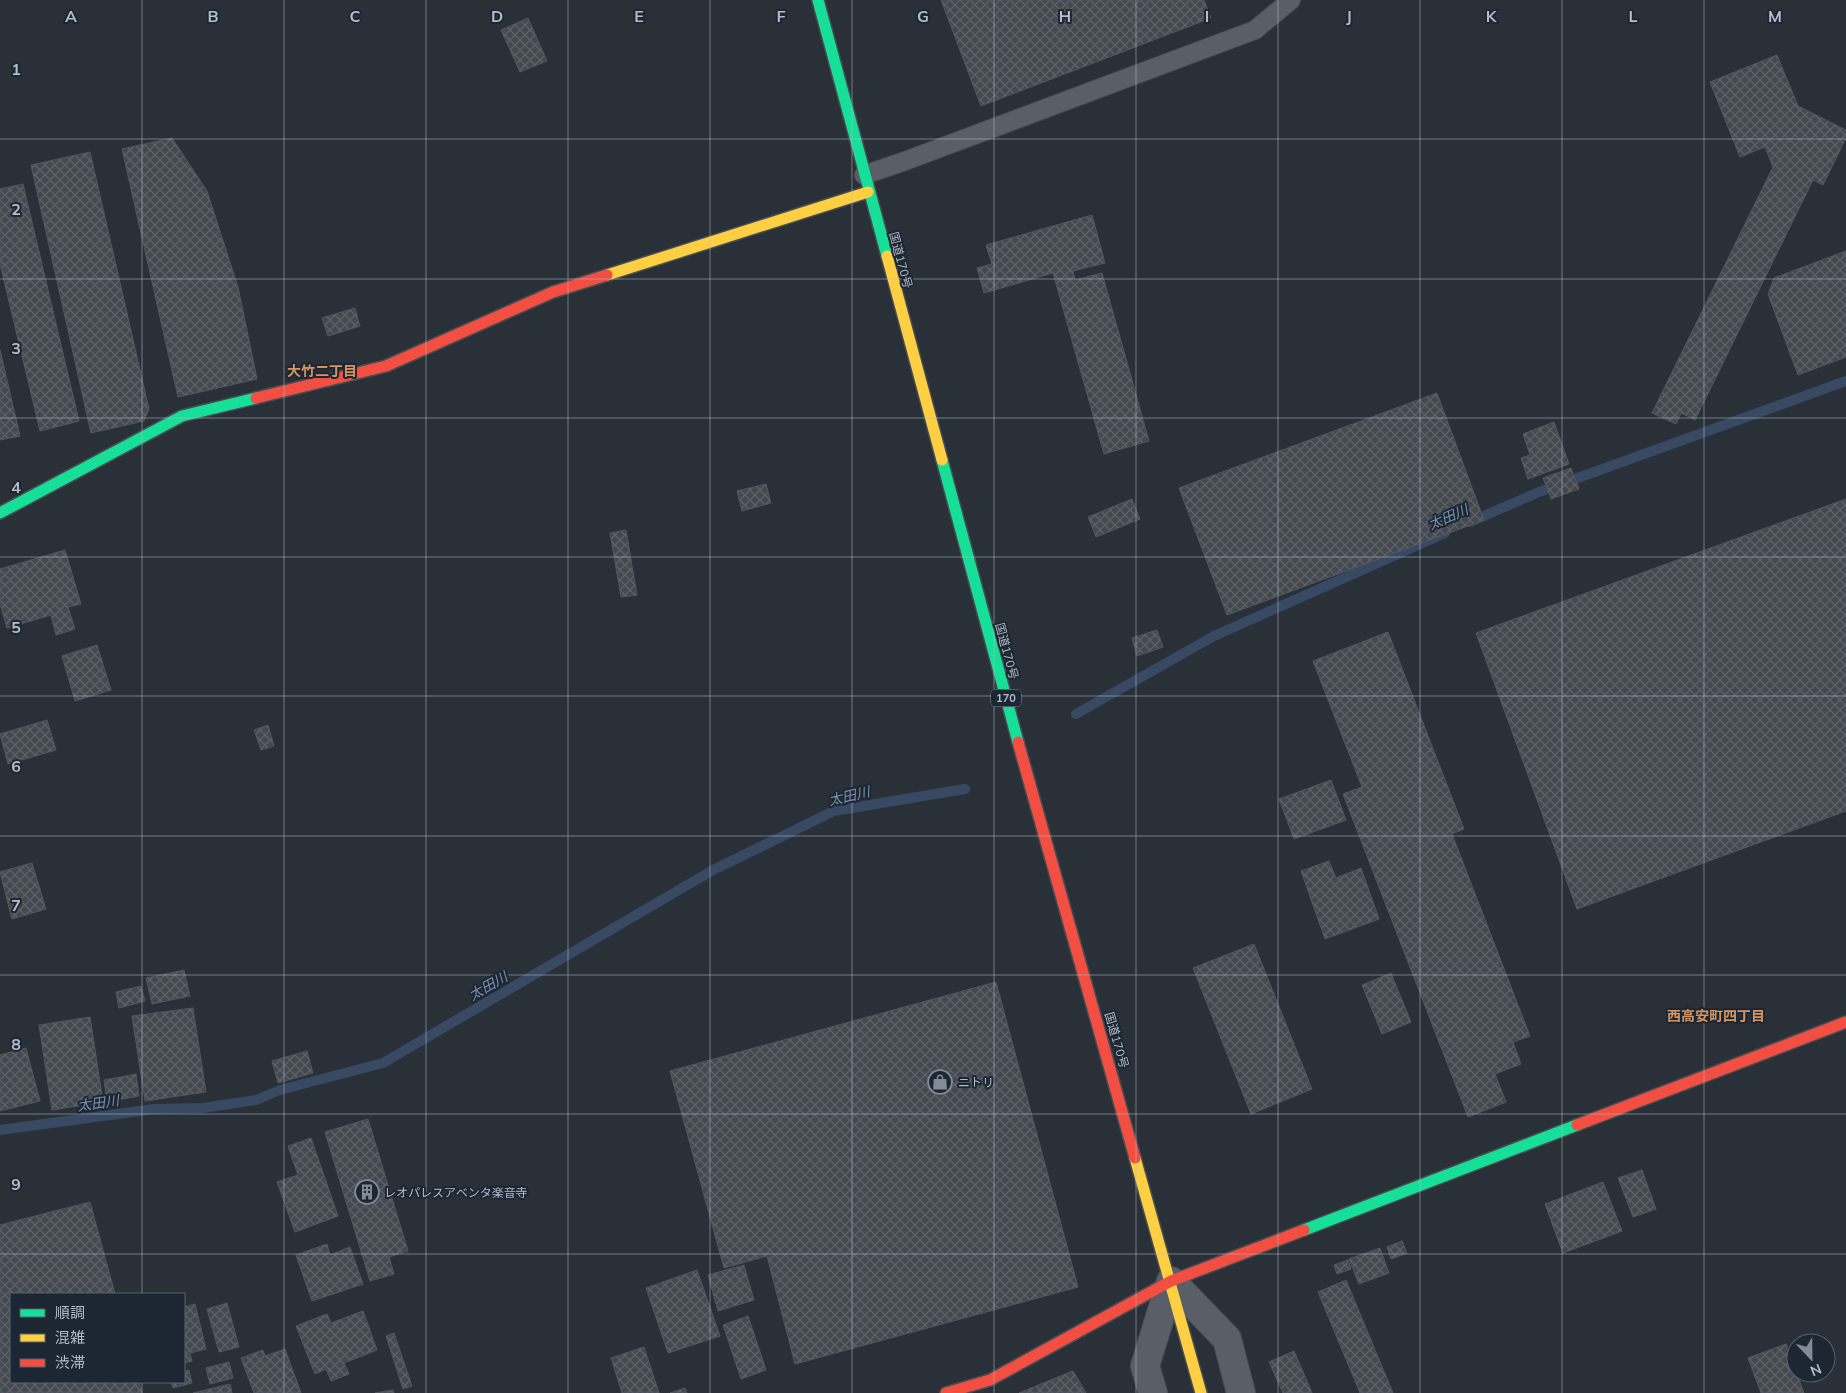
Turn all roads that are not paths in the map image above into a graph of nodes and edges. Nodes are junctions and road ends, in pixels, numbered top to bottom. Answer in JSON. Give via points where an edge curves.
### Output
{"nodes":[{"id":1,"x":818,"y":0,"type":"edge"},
{"id":2,"x":1291,"y":0,"type":"edge"},
{"id":3,"x":864,"y":175,"type":"junction"},
{"id":4,"x":868,"y":192,"type":"junction"},
{"id":5,"x":0,"y":513,"type":"edge"},
{"id":6,"x":1846,"y":1022,"type":"edge"},
{"id":7,"x":1171,"y":1280,"type":"junction"},
{"id":8,"x":946,"y":1393,"type":"edge"},
{"id":9,"x":1152,"y":1393,"type":"edge"},
{"id":10,"x":1202,"y":1393,"type":"edge"},
{"id":11,"x":1242,"y":1393,"type":"edge"}],
"edges":[{"from":1,"to":3,"type":"main road","name":"国道170号","number":"170"},
{"from":2,"to":3,"type":"lane","via":[[1255,30]]},
{"from":3,"to":4,"type":"main road","name":"国道170号","number":"170"},
{"from":4,"to":5,"type":"main road","via":[[553,292],[386,366],[182,416]]},
{"from":4,"to":7,"type":"main road","name":"国道170号","number":"170","via":[[1016,735]]},
{"from":6,"to":7,"type":"main road"},
{"from":7,"to":8,"type":"main road","via":[[990,1380]]},
{"from":7,"to":9,"type":"street","via":[[1145,1366]]},
{"from":7,"to":10,"type":"main road","name":"国道170号","number":"170"},
{"from":7,"to":11,"type":"street","via":[[1227,1340]]}]}
